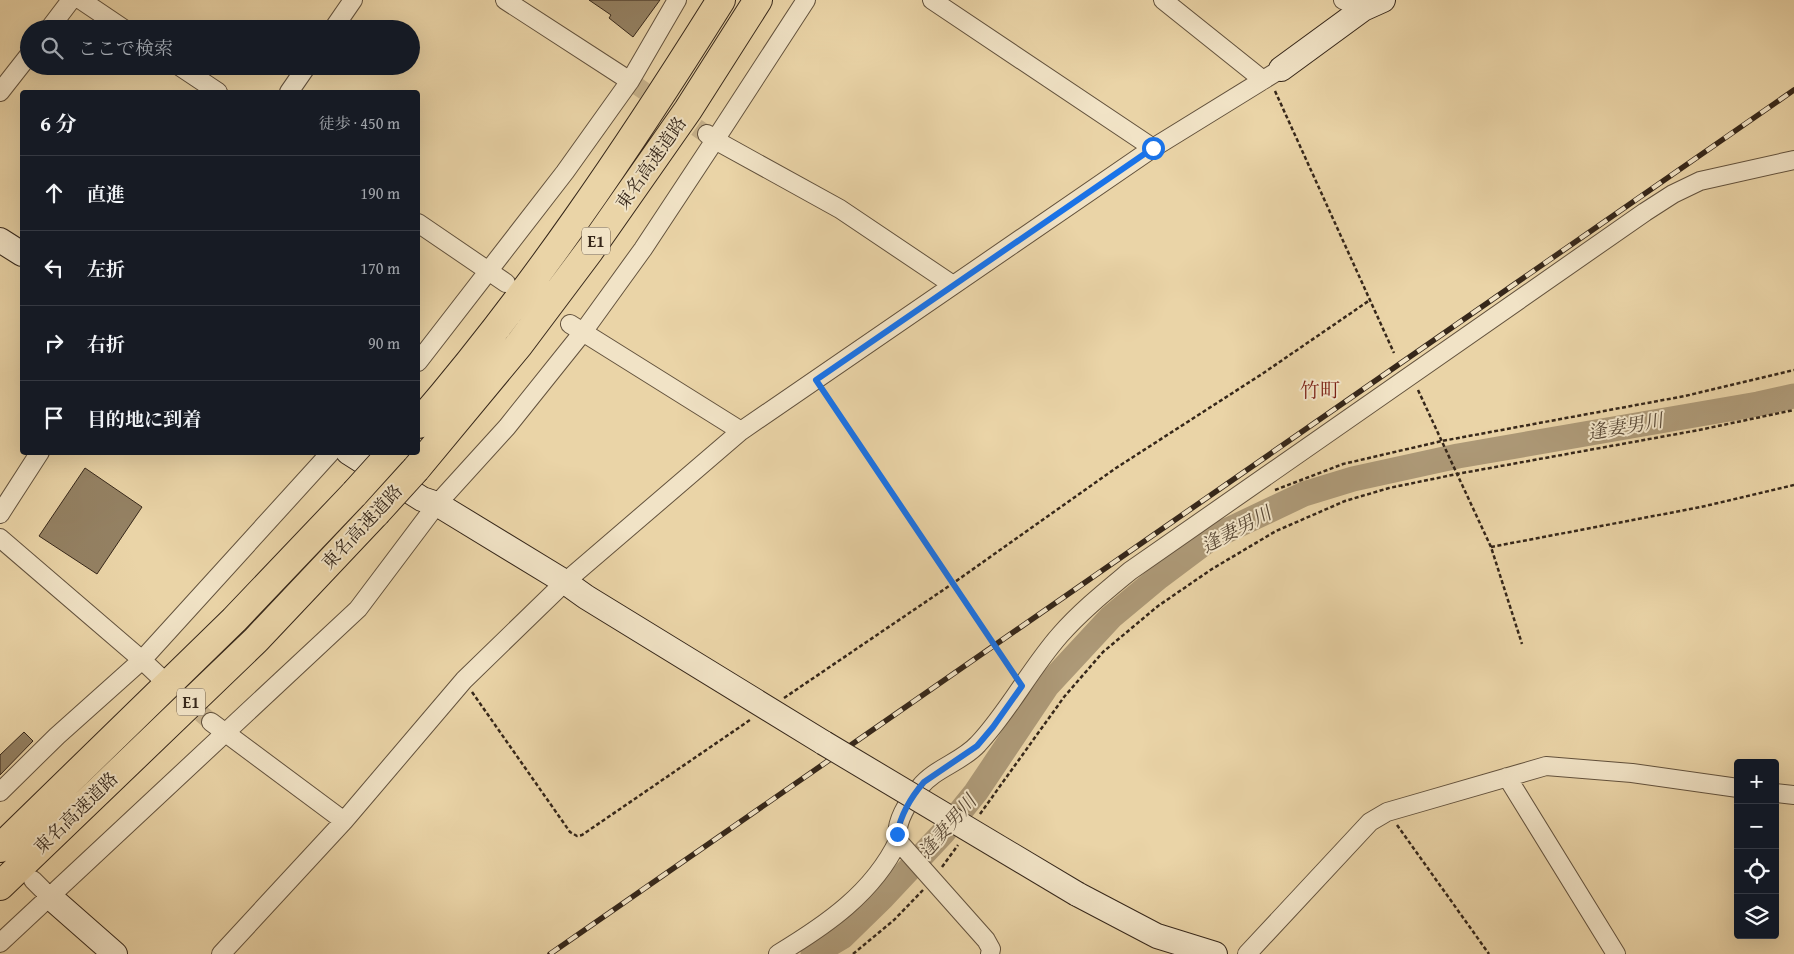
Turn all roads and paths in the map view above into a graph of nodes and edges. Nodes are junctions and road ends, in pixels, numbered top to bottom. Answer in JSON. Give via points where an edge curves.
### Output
{"nodes":[{"id":1,"x":71,"y":0,"type":"edge"},
{"id":2,"x":81,"y":0,"type":"edge"},
{"id":3,"x":353,"y":0,"type":"edge"},
{"id":4,"x":505,"y":0,"type":"edge"},
{"id":5,"x":677,"y":0,"type":"edge"},
{"id":6,"x":721,"y":0,"type":"edge"},
{"id":7,"x":758,"y":0,"type":"edge"},
{"id":8,"x":806,"y":0,"type":"edge"},
{"id":9,"x":932,"y":0,"type":"edge"},
{"id":10,"x":1163,"y":0,"type":"edge"},
{"id":11,"x":1363,"y":3,"type":"edge"},
{"id":12,"x":56,"y":20,"type":"edge"},
{"id":13,"x":111,"y":20,"type":"edge"},
{"id":14,"x":339,"y":20,"type":"edge"},
{"id":15,"x":20,"y":66,"type":"edge"},
{"id":16,"x":192,"y":75,"type":"edge"},
{"id":17,"x":301,"y":75,"type":"edge"},
{"id":18,"x":1271,"y":75,"type":"junction"},
{"id":19,"x":630,"y":81,"type":"junction"},
{"id":20,"x":215,"y":90,"type":"edge"},
{"id":21,"x":290,"y":90,"type":"edge"},
{"id":22,"x":0,"y":92,"type":"edge"},
{"id":23,"x":711,"y":137,"type":"junction"},
{"id":24,"x":1153,"y":148,"type":"junction"},
{"id":25,"x":1794,"y":160,"type":"edge"},
{"id":26,"x":420,"y":224,"type":"edge"},
{"id":27,"x":0,"y":240,"type":"edge"},
{"id":28,"x":20,"y":253,"type":"edge"},
{"id":29,"x":490,"y":270,"type":"junction"},
{"id":30,"x":506,"y":283,"type":"dead end"},
{"id":31,"x":953,"y":285,"type":"junction"},
{"id":32,"x":1370,"y":300,"type":"junction"},
{"id":33,"x":577,"y":328,"type":"junction"},
{"id":34,"x":1394,"y":353,"type":"dead end"},
{"id":35,"x":420,"y":359,"type":"edge"},
{"id":36,"x":1794,"y":370,"type":"edge"},
{"id":37,"x":1411,"y":375,"type":"junction"},
{"id":38,"x":816,"y":380,"type":"junction"},
{"id":39,"x":1794,"y":410,"type":"edge"},
{"id":40,"x":420,"y":422,"type":"edge"},
{"id":41,"x":741,"y":431,"type":"junction"},
{"id":42,"x":1442,"y":441,"type":"junction"},
{"id":43,"x":38,"y":455,"type":"edge"},
{"id":44,"x":328,"y":455,"type":"edge"},
{"id":45,"x":353,"y":455,"type":"edge"},
{"id":46,"x":389,"y":455,"type":"edge"},
{"id":47,"x":1456,"y":472,"type":"junction"},
{"id":48,"x":1794,"y":485,"type":"edge"},
{"id":49,"x":1274,"y":490,"type":"dead end"},
{"id":50,"x":437,"y":504,"type":"junction"},
{"id":51,"x":0,"y":514,"type":"edge"},
{"id":52,"x":0,"y":538,"type":"edge"},
{"id":53,"x":1491,"y":547,"type":"junction"},
{"id":54,"x":565,"y":582,"type":"junction"},
{"id":55,"x":952,"y":584,"type":"junction"},
{"id":56,"x":1522,"y":644,"type":"dead end"},
{"id":57,"x":142,"y":660,"type":"junction"},
{"id":58,"x":160,"y":677,"type":"tunnel mouth"},
{"id":59,"x":464,"y":680,"type":"junction"},
{"id":60,"x":1022,"y":686,"type":"junction"},
{"id":61,"x":783,"y":699,"type":"dead end"},
{"id":62,"x":754,"y":717,"type":"dead end"},
{"id":63,"x":218,"y":727,"type":"junction"},
{"id":64,"x":1507,"y":777,"type":"junction"},
{"id":65,"x":1734,"y":787,"type":"edge"},
{"id":66,"x":0,"y":792,"type":"edge"},
{"id":67,"x":1779,"y":793,"type":"edge"},
{"id":68,"x":1794,"y":795,"type":"edge"},
{"id":69,"x":1387,"y":812,"type":"junction"},
{"id":70,"x":979,"y":816,"type":"dead end"},
{"id":71,"x":344,"y":821,"type":"junction"},
{"id":72,"x":962,"y":840,"type":"dead end"},
{"id":73,"x":904,"y":847,"type":"junction"},
{"id":74,"x":0,"y":848,"type":"edge"},
{"id":75,"x":931,"y":878,"type":"junction"},
{"id":76,"x":0,"y":886,"type":"edge"},
{"id":77,"x":41,"y":888,"type":"junction"},
{"id":78,"x":0,"y":943,"type":"edge"},
{"id":79,"x":115,"y":954,"type":"edge"},
{"id":80,"x":221,"y":954,"type":"edge"},
{"id":81,"x":778,"y":954,"type":"edge"},
{"id":82,"x":853,"y":954,"type":"edge"},
{"id":83,"x":990,"y":954,"type":"edge"},
{"id":84,"x":1215,"y":954,"type":"edge"},
{"id":85,"x":1247,"y":954,"type":"edge"},
{"id":86,"x":1488,"y":954,"type":"edge"},
{"id":87,"x":1616,"y":954,"type":"edge"}],
"edges":[{"from":1,"to":12,"type":"street"},
{"from":2,"to":13,"type":"street"},
{"from":3,"to":14,"type":"street"},
{"from":4,"to":19,"type":"street"},
{"from":5,"to":19,"type":"street"},
{"from":6,"to":40,"type":"highway","name":"東名高速道路","number":"E1","via":[[663,93],[567,232]]},
{"from":7,"to":76,"type":"highway","name":"東名高速道路","number":"E1","bridge":true,"via":[[688,110],[590,250],[518,346],[416,469],[256,640]]},
{"from":8,"to":23,"type":"street"},
{"from":9,"to":24,"type":"street"},
{"from":10,"to":18,"type":"street"},
{"from":11,"to":18,"type":"street"},
{"from":15,"to":22,"type":"street"},
{"from":16,"to":20,"type":"street"},
{"from":17,"to":21,"type":"street"},
{"from":18,"to":24,"type":"street"},
{"from":18,"to":32,"type":"path"},
{"from":19,"to":29,"type":"street"},
{"from":23,"to":31,"type":"street","via":[[840,209]]},
{"from":23,"to":33,"type":"street","via":[[643,249]]},
{"from":24,"to":31,"type":"street"},
{"from":25,"to":37,"type":"street","via":[[1700,181],[1672,194]]},
{"from":26,"to":29,"type":"street"},
{"from":27,"to":28,"type":"street"},
{"from":29,"to":30,"type":"street"},
{"from":29,"to":35,"type":"street"},
{"from":31,"to":38,"type":"street"},
{"from":32,"to":34,"type":"path"},
{"from":32,"to":55,"type":"path","via":[[1116,468]]},
{"from":33,"to":41,"type":"street"},
{"from":33,"to":50,"type":"street","via":[[507,427]]},
{"from":36,"to":42,"type":"path","via":[[1684,396]]},
{"from":37,"to":42,"type":"path"},
{"from":37,"to":60,"type":"street","via":[[1130,571],[1060,634]]},
{"from":38,"to":41,"type":"street"},
{"from":38,"to":55,"type":"path"},
{"from":39,"to":47,"type":"path","via":[[1699,430]]},
{"from":41,"to":54,"type":"street"},
{"from":42,"to":47,"type":"path"},
{"from":42,"to":49,"type":"path","via":[[1344,464]]},
{"from":43,"to":51,"type":"street"},
{"from":44,"to":57,"type":"street"},
{"from":45,"to":50,"type":"street","via":[[422,499]]},
{"from":46,"to":74,"type":"highway","name":"東名高速道路","number":"E1","bridge":true,"via":[[234,620]]},
{"from":47,"to":53,"type":"path"},
{"from":47,"to":70,"type":"path","via":[[1345,501],[1276,531],[1158,606],[1104,652],[1064,697]]},
{"from":48,"to":53,"type":"path","via":[[1701,507]]},
{"from":50,"to":54,"type":"street"},
{"from":50,"to":63,"type":"street","via":[[358,609]]},
{"from":52,"to":57,"type":"street"},
{"from":53,"to":56,"type":"path"},
{"from":54,"to":59,"type":"street"},
{"from":54,"to":84,"type":"street","bridge":true,"via":[[824,743],[1077,894],[1157,936]]},
{"from":55,"to":60,"type":"path"},
{"from":55,"to":61,"type":"path"},
{"from":57,"to":58,"type":"street"},
{"from":57,"to":66,"type":"street"},
{"from":59,"to":62,"type":"path","via":[[570,832],[577,836]]},
{"from":59,"to":71,"type":"street"},
{"from":60,"to":73,"type":"street","via":[[977,746],[919,788],[900,818],[897,834]]},
{"from":63,"to":71,"type":"street"},
{"from":63,"to":77,"type":"street"},
{"from":64,"to":65,"type":"street","via":[[1546,766],[1632,773]]},
{"from":64,"to":69,"type":"street"},
{"from":64,"to":87,"type":"street"},
{"from":67,"to":68,"type":"street"},
{"from":69,"to":85,"type":"street","via":[[1370,822]]},
{"from":69,"to":86,"type":"path"},
{"from":71,"to":80,"type":"street"},
{"from":72,"to":75,"type":"path"},
{"from":73,"to":75,"type":"street"},
{"from":73,"to":81,"type":"street","via":[[848,904],[816,930]]},
{"from":75,"to":82,"type":"path","via":[[894,920]]},
{"from":75,"to":83,"type":"street","via":[[986,940]]},
{"from":77,"to":78,"type":"street"},
{"from":77,"to":79,"type":"street"}]}
